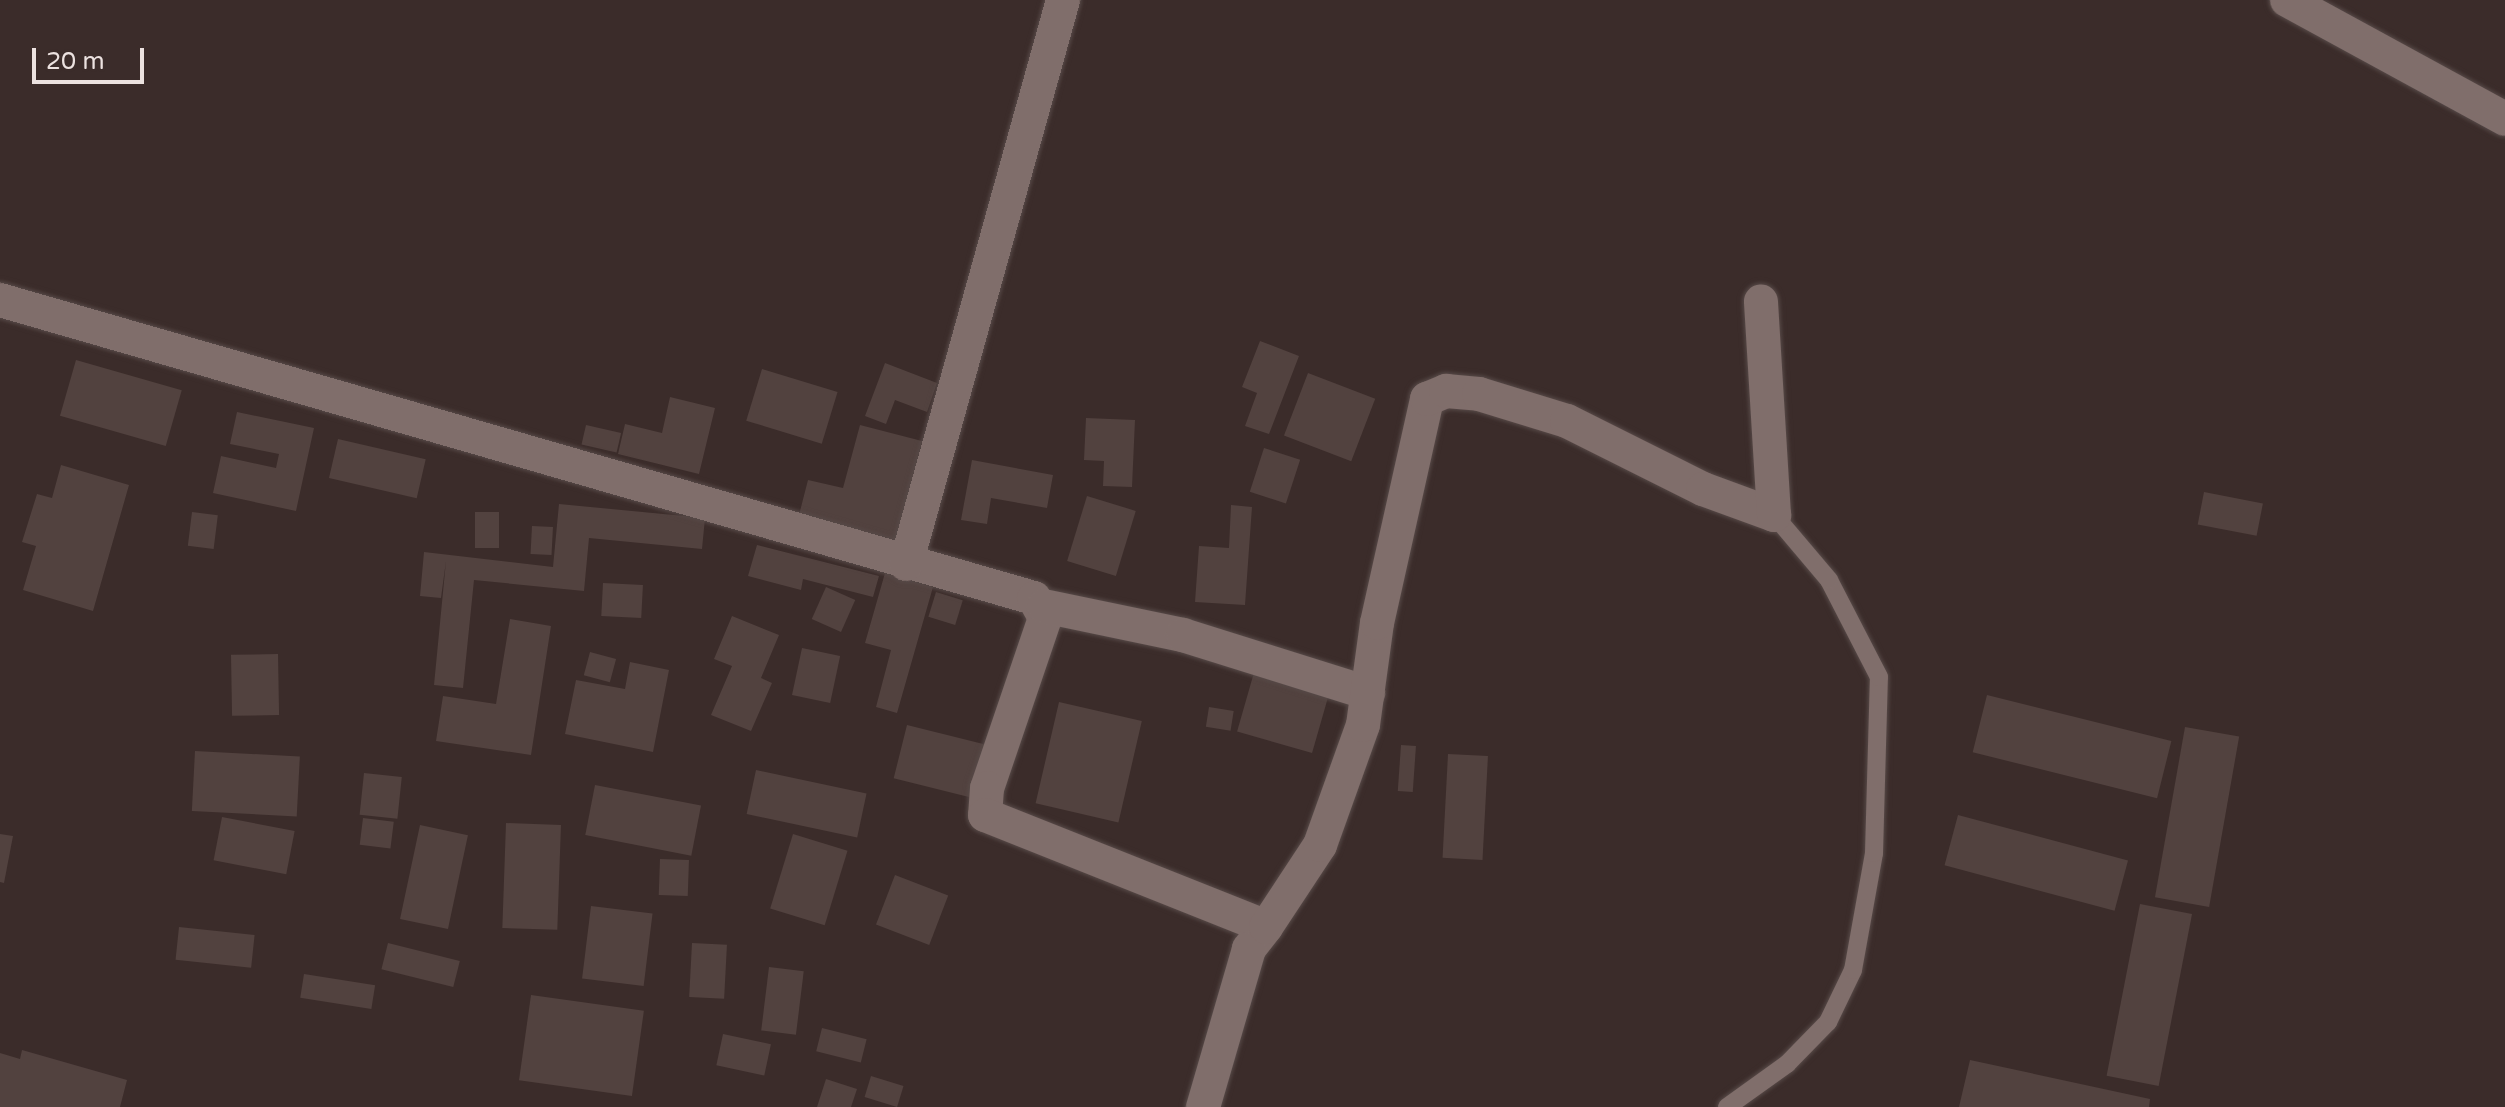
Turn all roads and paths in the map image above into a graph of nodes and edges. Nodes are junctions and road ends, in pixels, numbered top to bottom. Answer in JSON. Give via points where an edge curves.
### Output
{"nodes":[{"id":1,"x":1063,"y":0,"type":"edge"},
{"id":2,"x":2287,"y":0,"type":"edge"},
{"id":3,"x":2505,"y":119,"type":"edge"},
{"id":4,"x":0,"y":300,"type":"edge"},
{"id":5,"x":1761,"y":301,"type":"dead end"},
{"id":6,"x":1774,"y":515,"type":"junction"},
{"id":7,"x":906,"y":564,"type":"junction"},
{"id":8,"x":1044,"y":606,"type":"junction"},
{"id":9,"x":1368,"y":693,"type":"junction"},
{"id":10,"x":1266,"y":927,"type":"junction"},
{"id":11,"x":1203,"y":1107,"type":"edge"},
{"id":12,"x":1727,"y":1107,"type":"edge"}],
"edges":[{"from":1,"to":7,"type":"street"},
{"from":2,"to":3,"type":"street"},
{"from":4,"to":7,"type":"street"},
{"from":5,"to":6,"type":"street"},
{"from":6,"to":9,"type":"street","via":[[1703,489],[1567,421],[1479,394],[1434,392],[1420,417],[1405,481]]},
{"from":6,"to":12,"type":"lane","via":[[1829,580],[1879,677],[1874,853],[1853,970],[1828,1022],[1787,1064]]},
{"from":7,"to":8,"type":"street"},
{"from":8,"to":9,"type":"street","via":[[1183,635]]},
{"from":8,"to":10,"type":"street","via":[[985,815]]},
{"from":9,"to":10,"type":"street","via":[[1324,834]]},
{"from":10,"to":11,"type":"street","via":[[1249,949]]}]}
